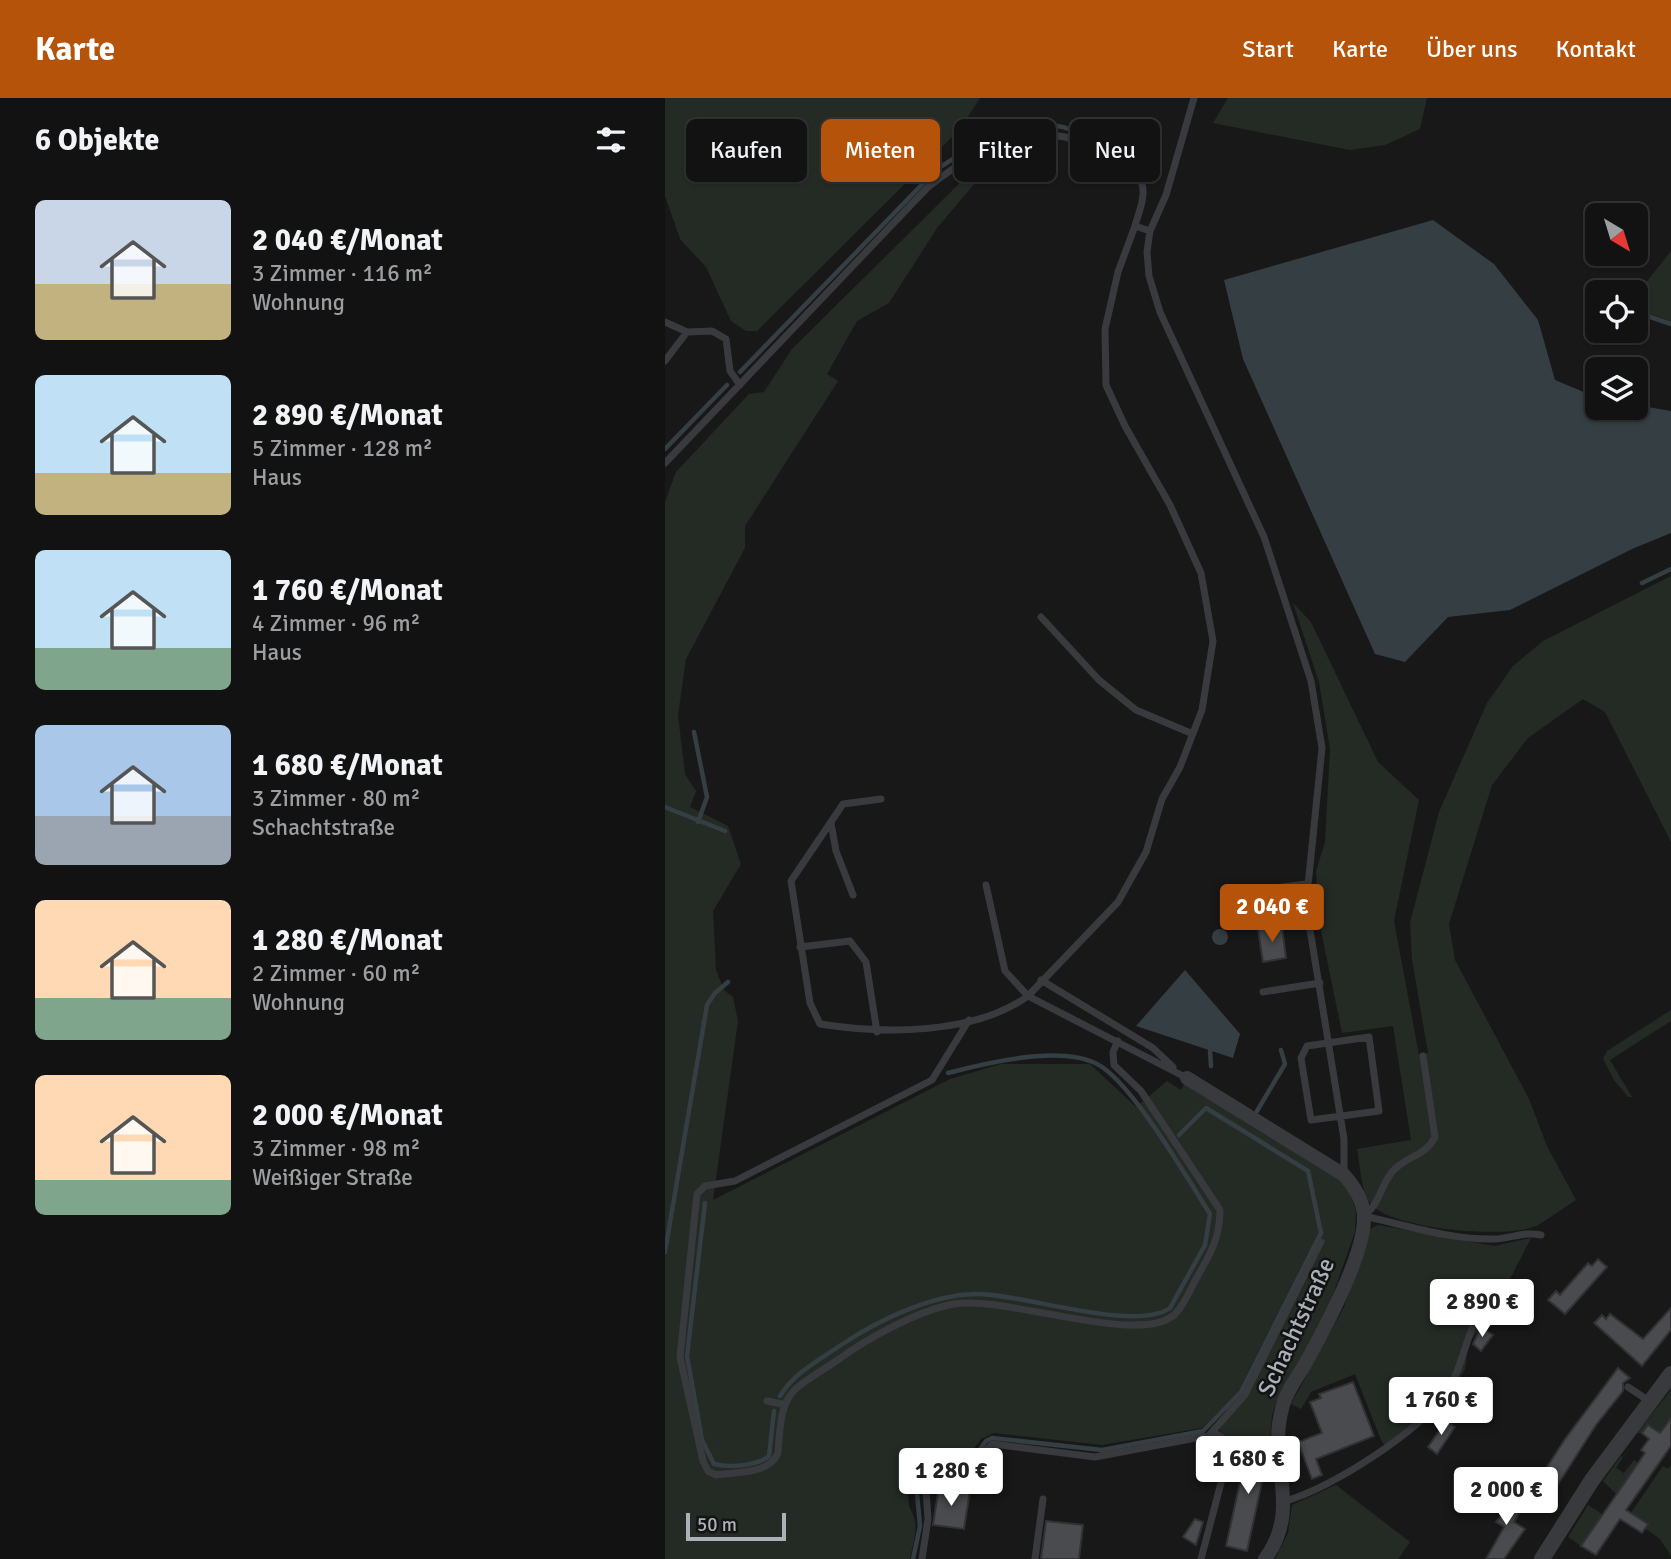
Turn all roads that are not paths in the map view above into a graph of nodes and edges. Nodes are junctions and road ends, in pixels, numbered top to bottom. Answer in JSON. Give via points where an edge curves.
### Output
{"nodes":[{"id":1,"x":1193,"y":98,"type":"edge"},
{"id":2,"x":1135,"y":226,"type":"junction"},
{"id":3,"x":1150,"y":231,"type":"junction"},
{"id":4,"x":665,"y":322,"type":"edge"},
{"id":5,"x":687,"y":332,"type":"junction"},
{"id":6,"x":665,"y":361,"type":"edge"},
{"id":7,"x":740,"y":385,"type":"junction"},
{"id":8,"x":665,"y":463,"type":"edge"},
{"id":9,"x":1041,"y":617,"type":"dead end"},
{"id":10,"x":1193,"y":734,"type":"junction"},
{"id":11,"x":881,"y":799,"type":"dead end"},
{"id":12,"x":831,"y":822,"type":"junction"},
{"id":13,"x":986,"y":884,"type":"dead end"},
{"id":14,"x":1306,"y":884,"type":"junction"},
{"id":15,"x":1250,"y":891,"type":"dead end"},
{"id":16,"x":853,"y":895,"type":"dead end"},
{"id":17,"x":800,"y":947,"type":"junction"},
{"id":18,"x":1041,"y":981,"type":"junction"},
{"id":19,"x":1321,"y":983,"type":"junction"},
{"id":20,"x":1263,"y":992,"type":"dead end"},
{"id":21,"x":1028,"y":996,"type":"junction"},
{"id":22,"x":968,"y":1020,"type":"junction"},
{"id":23,"x":877,"y":1032,"type":"junction"},
{"id":24,"x":1329,"y":1040,"type":"junction"},
{"id":25,"x":1118,"y":1041,"type":"junction"},
{"id":26,"x":1423,"y":1056,"type":"dead end"},
{"id":27,"x":1183,"y":1075,"type":"junction"},
{"id":28,"x":1339,"y":1117,"type":"junction"},
{"id":29,"x":1344,"y":1175,"type":"junction"},
{"id":30,"x":1364,"y":1216,"type":"junction"},
{"id":31,"x":1541,"y":1235,"type":"dead end"},
{"id":32,"x":1321,"y":1242,"type":"dead end"},
{"id":33,"x":1481,"y":1309,"type":"dead end"},
{"id":34,"x":1671,"y":1374,"type":"edge"},
{"id":35,"x":1627,"y":1387,"type":"dead end"},
{"id":36,"x":767,"y":1401,"type":"dead end"},
{"id":37,"x":1649,"y":1401,"type":"junction"},
{"id":38,"x":782,"y":1404,"type":"junction"},
{"id":39,"x":1210,"y":1434,"type":"junction"},
{"id":40,"x":1043,"y":1499,"type":"dead end"},
{"id":41,"x":1285,"y":1501,"type":"junction"},
{"id":42,"x":922,"y":1559,"type":"edge"},
{"id":43,"x":1035,"y":1559,"type":"edge"},
{"id":44,"x":1201,"y":1559,"type":"edge"},
{"id":45,"x":1265,"y":1559,"type":"edge"},
{"id":46,"x":1542,"y":1559,"type":"edge"}],
"edges":[{"from":1,"to":3,"type":"lane","via":[[1166,195]]},
{"from":2,"to":3,"type":"lane"},
{"from":2,"to":7,"type":"lane","via":[[1142,184],[1119,160],[1065,137],[1014,138],[955,166],[927,188]]},
{"from":2,"to":10,"type":"lane","via":[[1105,329],[1106,385],[1201,573],[1213,641],[1202,710]]},
{"from":3,"to":14,"type":"lane","via":[[1149,276],[1160,312],[1264,537],[1311,681],[1322,748]]},
{"from":4,"to":5,"type":"lane"},
{"from":5,"to":6,"type":"lane"},
{"from":5,"to":7,"type":"lane","via":[[712,331],[726,339],[730,371]]},
{"from":7,"to":8,"type":"lane"},
{"from":9,"to":10,"type":"lane","via":[[1099,680],[1136,710]]},
{"from":10,"to":18,"type":"lane","via":[[1162,799],[1146,852],[1118,902]]},
{"from":11,"to":12,"type":"lane","via":[[843,804]]},
{"from":12,"to":16,"type":"lane","via":[[836,851]]},
{"from":12,"to":17,"type":"lane","via":[[791,881]]},
{"from":13,"to":21,"type":"lane","via":[[1005,971]]},
{"from":14,"to":15,"type":"lane"},
{"from":14,"to":19,"type":"lane"},
{"from":17,"to":23,"type":"lane","via":[[810,1003],[820,1024]]},
{"from":17,"to":23,"type":"lane","via":[[849,941],[866,962]]},
{"from":18,"to":21,"type":"lane"},
{"from":18,"to":27,"type":"lane","via":[[1153,1048]]},
{"from":19,"to":20,"type":"lane"},
{"from":19,"to":24,"type":"lane"},
{"from":21,"to":22,"type":"lane","via":[[1008,1011]]},
{"from":21,"to":25,"type":"lane"},
{"from":22,"to":23,"type":"lane"},
{"from":22,"to":38,"type":"lane","via":[[932,1080],[735,1181],[705,1186],[697,1194],[680,1357],[708,1471],[716,1475],[766,1467],[775,1460]]},
{"from":24,"to":28,"type":"lane"},
{"from":24,"to":28,"type":"lane","via":[[1307,1046],[1301,1058],[1311,1120]]},
{"from":24,"to":28,"type":"lane","via":[[1369,1037],[1379,1111]]},
{"from":25,"to":27,"type":"lane"},
{"from":25,"to":38,"type":"lane","via":[[1114,1065],[1141,1091],[1220,1210],[1220,1231],[1213,1251],[1175,1314],[1161,1323],[1105,1322],[981,1303],[954,1304],[858,1345]]},
{"from":26,"to":30,"type":"lane","via":[[1435,1137],[1429,1149],[1394,1170],[1380,1200]]},
{"from":27,"to":29,"type":"street"},
{"from":28,"to":29,"type":"lane"},
{"from":29,"to":30,"type":"street","via":[[1355,1187]]},
{"from":30,"to":31,"type":"lane","via":[[1492,1239],[1530,1232]]},
{"from":30,"to":41,"type":"street","name":"Schachtstraße","via":[[1336,1305],[1283,1404],[1278,1443]]},
{"from":32,"to":39,"type":"lane","via":[[1245,1395]]},
{"from":33,"to":41,"type":"lane","via":[[1468,1332],[1461,1365],[1445,1394],[1421,1418],[1346,1472]]},
{"from":34,"to":37,"type":"street"},
{"from":35,"to":37,"type":"lane"},
{"from":36,"to":38,"type":"lane"},
{"from":37,"to":46,"type":"street"},
{"from":39,"to":42,"type":"lane","via":[[1095,1457],[993,1444],[963,1473],[939,1478],[926,1489],[928,1519]]},
{"from":39,"to":44,"type":"lane","via":[[1225,1440],[1228,1449]]},
{"from":40,"to":43,"type":"lane"},
{"from":41,"to":45,"type":"street","name":"Schachtstraße","via":[[1280,1532]]}]}
